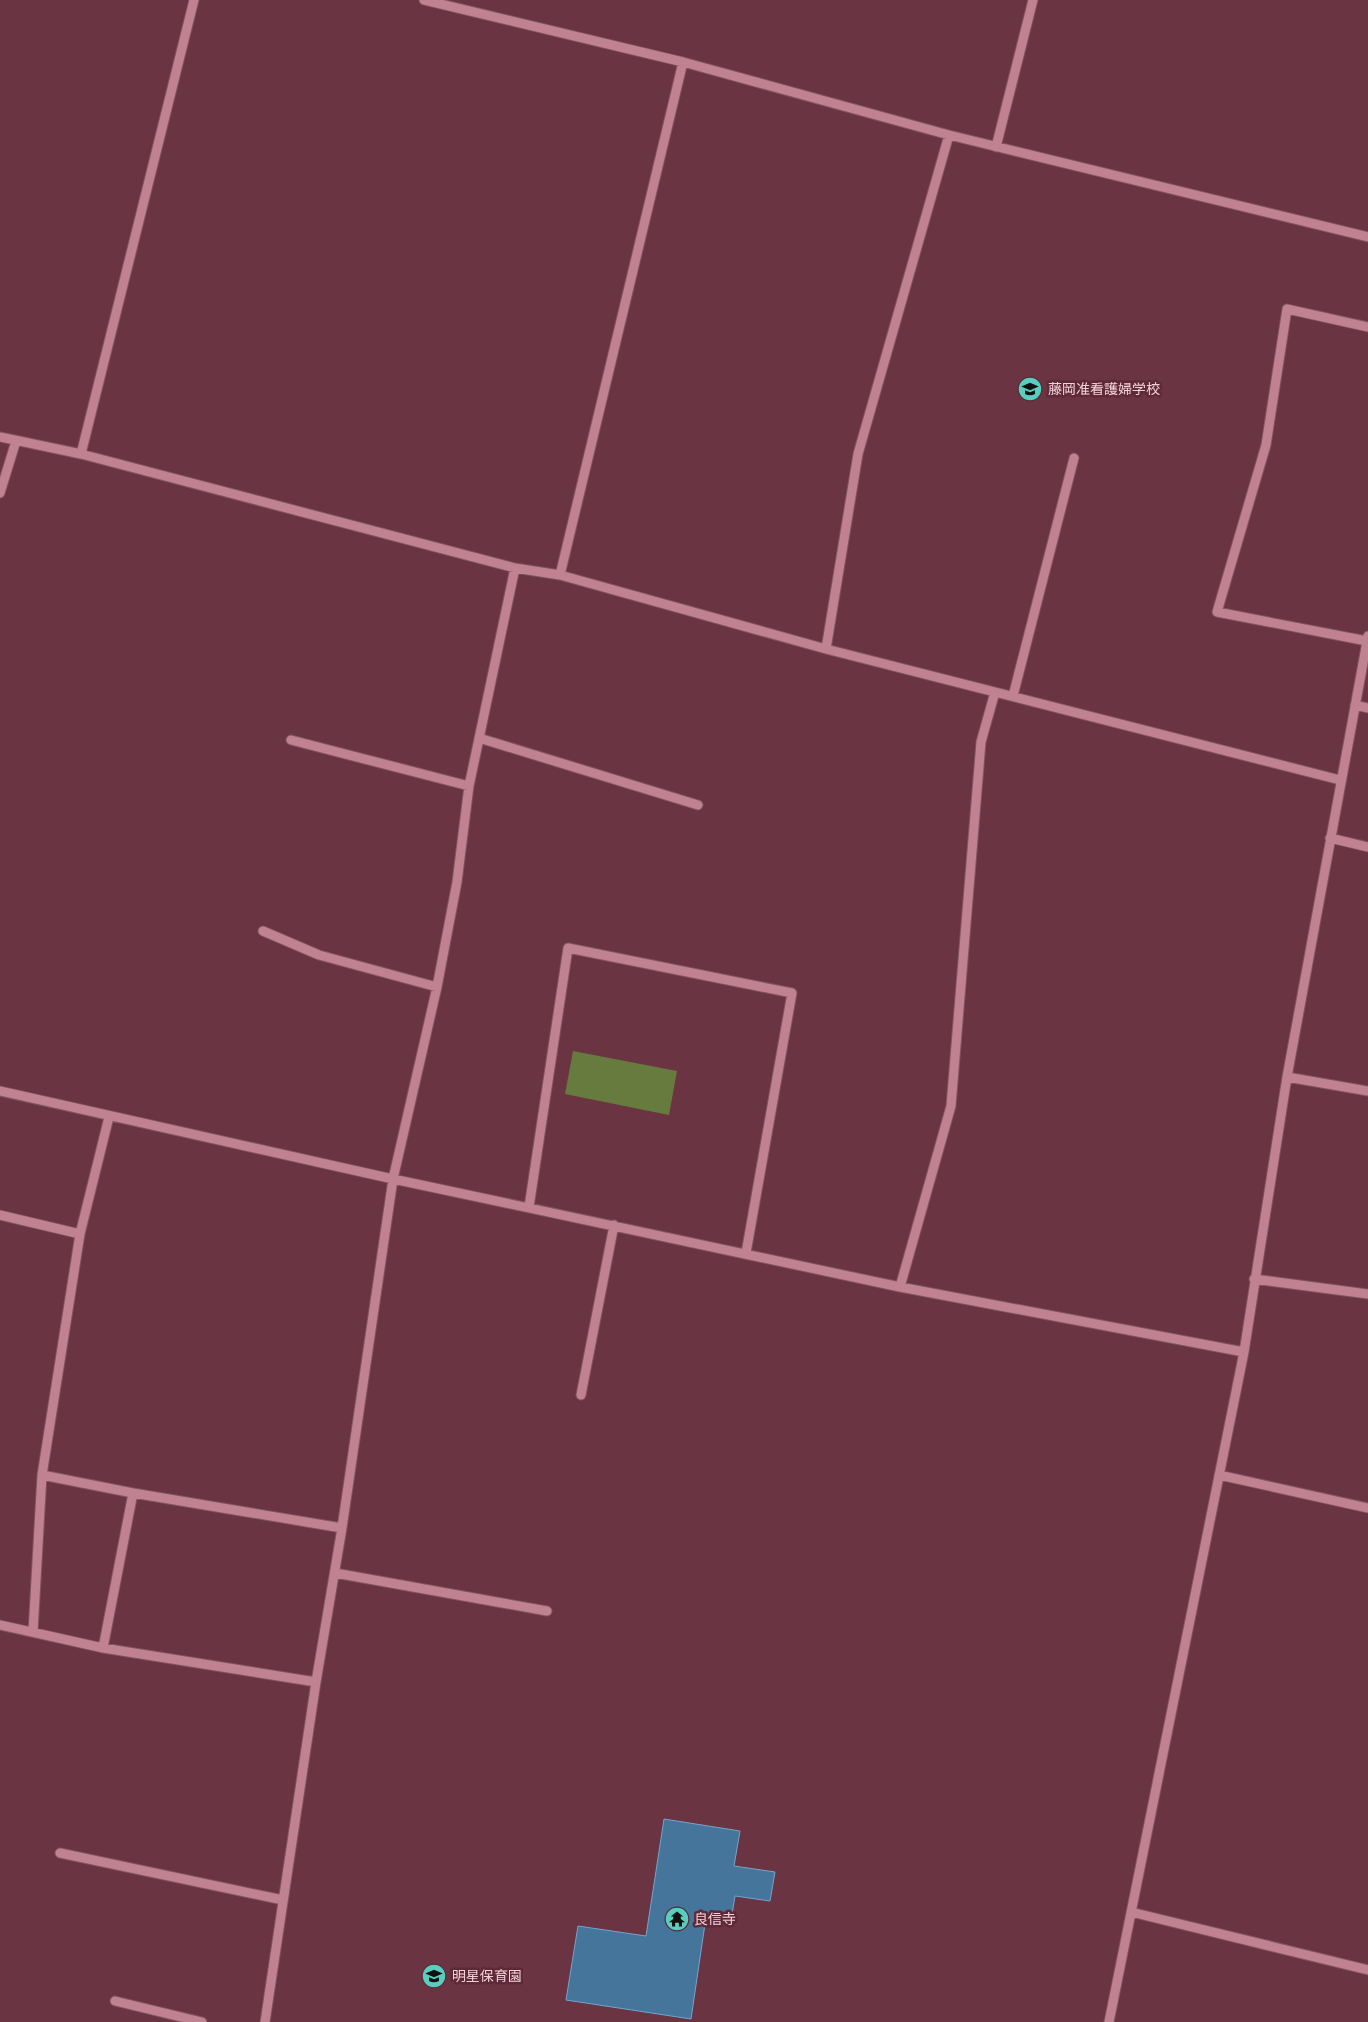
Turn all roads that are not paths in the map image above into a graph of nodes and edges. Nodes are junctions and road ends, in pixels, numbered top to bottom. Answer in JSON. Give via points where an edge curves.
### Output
{"nodes":[{"id":1,"x":194,"y":0,"type":"edge"},
{"id":2,"x":424,"y":0,"type":"edge"},
{"id":3,"x":1033,"y":0,"type":"edge"},
{"id":4,"x":683,"y":62,"type":"junction"},
{"id":5,"x":949,"y":135,"type":"junction"},
{"id":6,"x":996,"y":147,"type":"junction"},
{"id":7,"x":1368,"y":237,"type":"edge"},
{"id":8,"x":1368,"y":328,"type":"edge"},
{"id":9,"x":0,"y":437,"type":"edge"},
{"id":10,"x":16,"y":441,"type":"junction"},
{"id":11,"x":81,"y":454,"type":"junction"},
{"id":12,"x":1074,"y":458,"type":"dead end"},
{"id":13,"x":0,"y":493,"type":"edge"},
{"id":14,"x":515,"y":568,"type":"junction"},
{"id":15,"x":560,"y":575,"type":"junction"},
{"id":16,"x":1368,"y":639,"type":"edge"},
{"id":17,"x":826,"y":649,"type":"junction"},
{"id":18,"x":995,"y":692,"type":"junction"},
{"id":19,"x":1013,"y":696,"type":"junction"},
{"id":20,"x":1355,"y":705,"type":"junction"},
{"id":21,"x":1368,"y":708,"type":"edge"},
{"id":22,"x":479,"y":738,"type":"junction"},
{"id":23,"x":291,"y":740,"type":"dead end"},
{"id":24,"x":1340,"y":780,"type":"junction"},
{"id":25,"x":469,"y":786,"type":"junction"},
{"id":26,"x":698,"y":805,"type":"dead end"},
{"id":27,"x":1330,"y":838,"type":"junction"},
{"id":28,"x":1368,"y":847,"type":"edge"},
{"id":29,"x":263,"y":931,"type":"dead end"},
{"id":30,"x":436,"y":987,"type":"junction"},
{"id":31,"x":1287,"y":1077,"type":"junction"},
{"id":32,"x":0,"y":1091,"type":"edge"},
{"id":33,"x":1368,"y":1091,"type":"edge"},
{"id":34,"x":109,"y":1117,"type":"junction"},
{"id":35,"x":393,"y":1179,"type":"junction"},
{"id":36,"x":529,"y":1207,"type":"junction"},
{"id":37,"x":0,"y":1215,"type":"edge"},
{"id":38,"x":614,"y":1226,"type":"junction"},
{"id":39,"x":80,"y":1234,"type":"junction"},
{"id":40,"x":746,"y":1254,"type":"junction"},
{"id":41,"x":1254,"y":1279,"type":"junction"},
{"id":42,"x":900,"y":1287,"type":"junction"},
{"id":43,"x":1368,"y":1294,"type":"edge"},
{"id":44,"x":1244,"y":1352,"type":"junction"},
{"id":45,"x":581,"y":1395,"type":"dead end"},
{"id":46,"x":42,"y":1475,"type":"junction"},
{"id":47,"x":1219,"y":1475,"type":"junction"},
{"id":48,"x":133,"y":1494,"type":"junction"},
{"id":49,"x":1368,"y":1508,"type":"edge"},
{"id":50,"x":342,"y":1528,"type":"junction"},
{"id":51,"x":335,"y":1573,"type":"junction"},
{"id":52,"x":547,"y":1611,"type":"dead end"},
{"id":53,"x":0,"y":1626,"type":"edge"},
{"id":54,"x":34,"y":1632,"type":"junction"},
{"id":55,"x":103,"y":1648,"type":"junction"},
{"id":56,"x":316,"y":1682,"type":"junction"},
{"id":57,"x":60,"y":1853,"type":"dead end"},
{"id":58,"x":283,"y":1900,"type":"junction"},
{"id":59,"x":1131,"y":1912,"type":"junction"},
{"id":60,"x":1368,"y":1970,"type":"edge"},
{"id":61,"x":116,"y":2001,"type":"dead end"},
{"id":62,"x":202,"y":2022,"type":"edge"},
{"id":63,"x":265,"y":2022,"type":"edge"},
{"id":64,"x":1109,"y":2022,"type":"edge"}],
"edges":[{"from":1,"to":11,"type":"street"},
{"from":2,"to":4,"type":"street"},
{"from":3,"to":6,"type":"street"},
{"from":4,"to":5,"type":"street"},
{"from":4,"to":15,"type":"street"},
{"from":5,"to":6,"type":"street"},
{"from":5,"to":17,"type":"street","via":[[858,454]]},
{"from":6,"to":7,"type":"street"},
{"from":8,"to":16,"type":"street","via":[[1287,309],[1266,444],[1217,612]]},
{"from":9,"to":10,"type":"street"},
{"from":10,"to":11,"type":"street"},
{"from":10,"to":13,"type":"street"},
{"from":11,"to":14,"type":"street"},
{"from":12,"to":19,"type":"street"},
{"from":14,"to":15,"type":"street"},
{"from":14,"to":22,"type":"street"},
{"from":15,"to":17,"type":"street"},
{"from":16,"to":20,"type":"street"},
{"from":17,"to":18,"type":"street"},
{"from":18,"to":19,"type":"street"},
{"from":18,"to":42,"type":"street","via":[[981,742],[951,1106]]},
{"from":19,"to":24,"type":"street"},
{"from":20,"to":21,"type":"street"},
{"from":20,"to":24,"type":"street"},
{"from":22,"to":25,"type":"street"},
{"from":22,"to":26,"type":"street"},
{"from":23,"to":25,"type":"street"},
{"from":24,"to":27,"type":"street"},
{"from":25,"to":30,"type":"street","via":[[457,882]]},
{"from":27,"to":28,"type":"street"},
{"from":27,"to":31,"type":"street"},
{"from":29,"to":30,"type":"street","via":[[319,955]]},
{"from":30,"to":35,"type":"street"},
{"from":31,"to":33,"type":"street"},
{"from":31,"to":41,"type":"street"},
{"from":32,"to":34,"type":"street"},
{"from":34,"to":35,"type":"street"},
{"from":34,"to":39,"type":"street"},
{"from":35,"to":36,"type":"street"},
{"from":35,"to":50,"type":"street"},
{"from":36,"to":38,"type":"street"},
{"from":36,"to":40,"type":"street","via":[[568,948],[792,993]]},
{"from":37,"to":39,"type":"street"},
{"from":38,"to":40,"type":"street"},
{"from":38,"to":45,"type":"street"},
{"from":39,"to":46,"type":"street"},
{"from":40,"to":42,"type":"street"},
{"from":41,"to":43,"type":"street"},
{"from":41,"to":44,"type":"street"},
{"from":42,"to":44,"type":"street"},
{"from":44,"to":47,"type":"street"},
{"from":46,"to":48,"type":"street"},
{"from":46,"to":54,"type":"street"},
{"from":47,"to":49,"type":"street"},
{"from":47,"to":59,"type":"street"},
{"from":48,"to":50,"type":"street"},
{"from":48,"to":55,"type":"street"},
{"from":50,"to":51,"type":"street"},
{"from":51,"to":52,"type":"street"},
{"from":51,"to":56,"type":"street"},
{"from":53,"to":54,"type":"street"},
{"from":54,"to":55,"type":"street"},
{"from":55,"to":56,"type":"street"},
{"from":56,"to":58,"type":"street"},
{"from":57,"to":58,"type":"street"},
{"from":58,"to":63,"type":"street"},
{"from":59,"to":60,"type":"street"},
{"from":59,"to":64,"type":"street"},
{"from":61,"to":62,"type":"street"}]}
